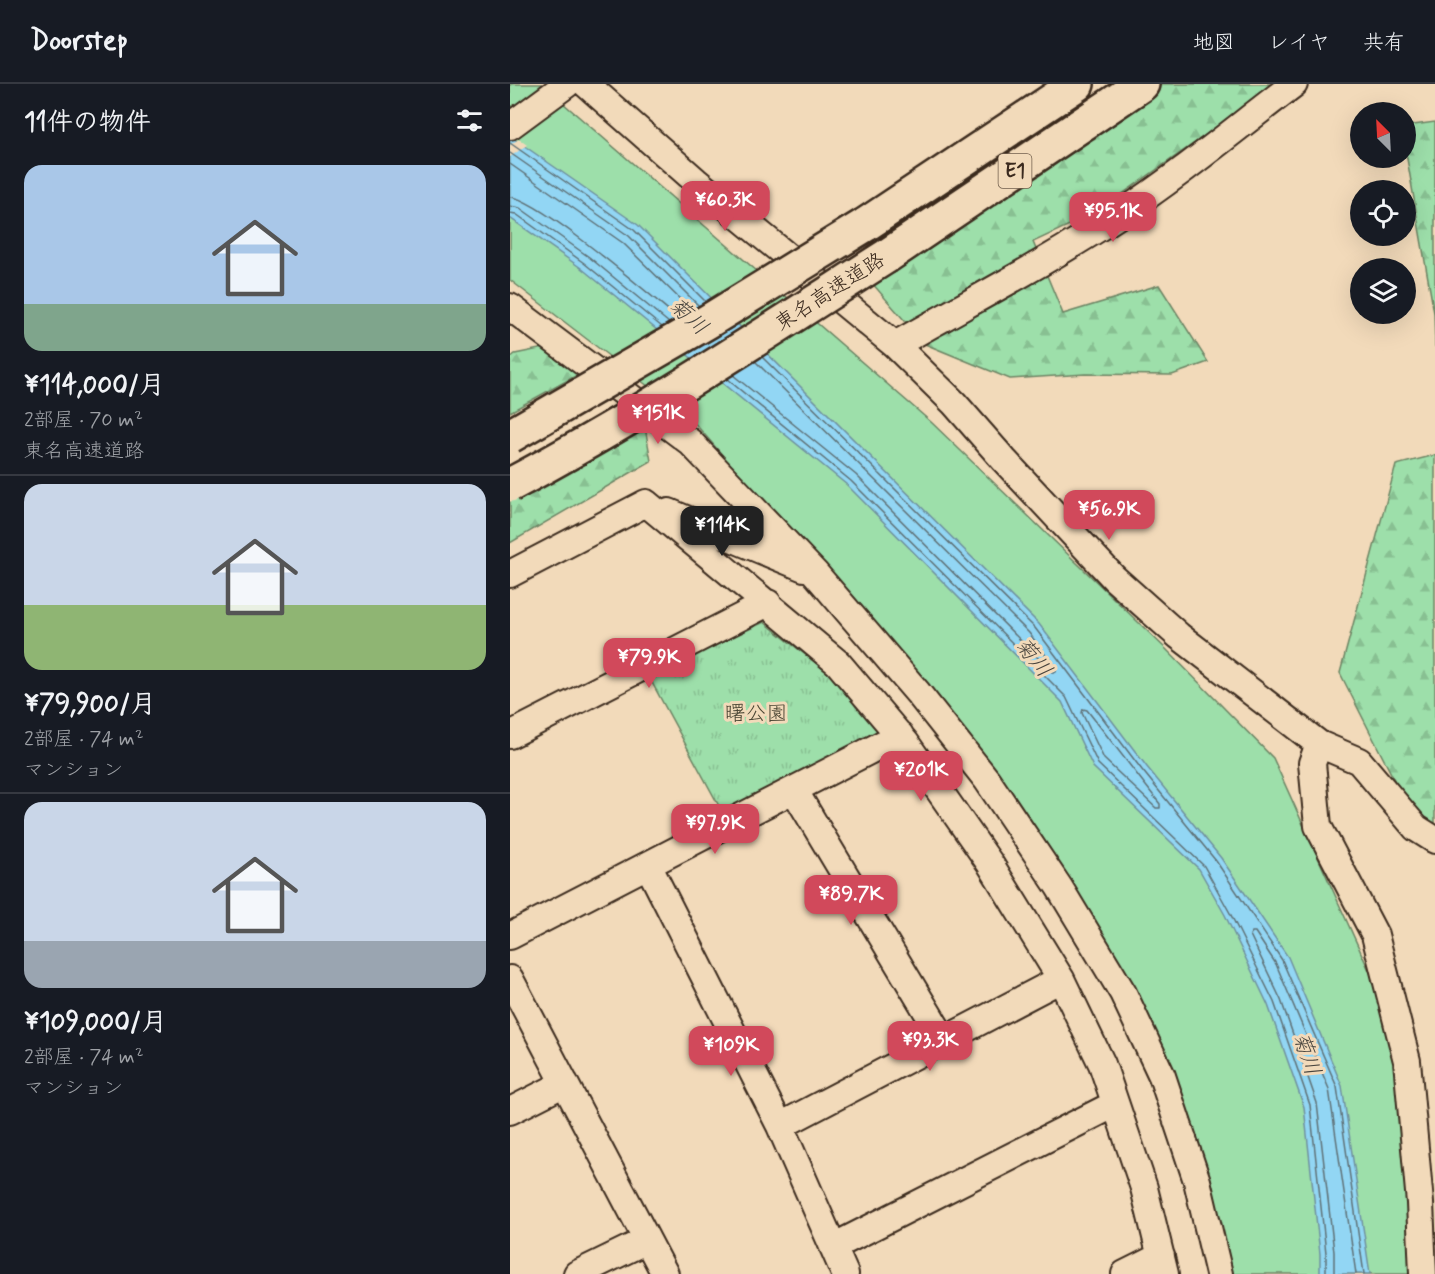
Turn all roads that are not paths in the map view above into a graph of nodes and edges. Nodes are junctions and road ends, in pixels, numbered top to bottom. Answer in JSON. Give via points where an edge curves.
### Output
{"nodes":[{"id":1,"x":567,"y":84,"type":"edge"},
{"id":2,"x":586,"y":84,"type":"edge"},
{"id":3,"x":1077,"y":84,"type":"edge"},
{"id":4,"x":1142,"y":84,"type":"edge"},
{"id":5,"x":1294,"y":84,"type":"edge"},
{"id":6,"x":510,"y":126,"type":"edge"},
{"id":7,"x":510,"y":307,"type":"edge"},
{"id":8,"x":895,"y":345,"type":"junction"},
{"id":9,"x":510,"y":436,"type":"edge"},
{"id":10,"x":510,"y":485,"type":"edge"},
{"id":11,"x":646,"y":503,"type":"junction"},
{"id":12,"x":815,"y":573,"type":"junction"},
{"id":13,"x":510,"y":574,"type":"edge"},
{"id":14,"x":768,"y":603,"type":"junction"},
{"id":15,"x":510,"y":735,"type":"edge"},
{"id":16,"x":900,"y":735,"type":"junction"},
{"id":17,"x":1319,"y":744,"type":"junction"},
{"id":18,"x":794,"y":790,"type":"junction"},
{"id":19,"x":1435,"y":840,"type":"edge"},
{"id":20,"x":648,"y":865,"type":"junction"},
{"id":21,"x":510,"y":936,"type":"edge"},
{"id":22,"x":510,"y":979,"type":"edge"},
{"id":23,"x":1061,"y":979,"type":"junction"},
{"id":24,"x":944,"y":1040,"type":"junction"},
{"id":25,"x":565,"y":1083,"type":"junction"},
{"id":26,"x":1115,"y":1104,"type":"junction"},
{"id":27,"x":510,"y":1111,"type":"edge"},
{"id":28,"x":780,"y":1126,"type":"junction"},
{"id":29,"x":1427,"y":1183,"type":"edge"},
{"id":30,"x":647,"y":1240,"type":"junction"},
{"id":31,"x":833,"y":1247,"type":"junction"},
{"id":32,"x":1163,"y":1265,"type":"edge"},
{"id":33,"x":577,"y":1274,"type":"edge"},
{"id":34,"x":665,"y":1274,"type":"edge"},
{"id":35,"x":845,"y":1274,"type":"edge"},
{"id":36,"x":1125,"y":1274,"type":"edge"},
{"id":37,"x":1219,"y":1274,"type":"edge"},
{"id":38,"x":1423,"y":1274,"type":"edge"}],
"edges":[{"from":1,"to":6,"type":"street"},
{"from":2,"to":8,"type":"street","via":[[696,181]]},
{"from":3,"to":9,"type":"highway","name":"東名高速道路","number":"E1","bridge":true,"via":[[865,225]]},
{"from":4,"to":10,"type":"highway","name":"東名高速道路","number":"E1","bridge":true,"via":[[887,256],[737,351]]},
{"from":5,"to":8,"type":"street","via":[[1119,214]]},
{"from":7,"to":12,"type":"street","via":[[690,442]]},
{"from":8,"to":17,"type":"street","via":[[954,403],[1114,578],[1179,636]]},
{"from":11,"to":12,"type":"street"},
{"from":11,"to":13,"type":"street"},
{"from":11,"to":14,"type":"street"},
{"from":12,"to":37,"type":"street","via":[[987,780],[1059,887],[1123,993],[1162,1076],[1197,1180]]},
{"from":14,"to":15,"type":"street"},
{"from":14,"to":16,"type":"street","via":[[838,663]]},
{"from":16,"to":18,"type":"street"},
{"from":16,"to":23,"type":"street","via":[[989,862]]},
{"from":17,"to":19,"type":"street","via":[[1359,761],[1416,828]]},
{"from":17,"to":29,"type":"street","via":[[1312,763],[1318,826],[1375,935],[1407,1062]]},
{"from":18,"to":20,"type":"street"},
{"from":18,"to":24,"type":"street"},
{"from":20,"to":21,"type":"street"},
{"from":20,"to":28,"type":"street"},
{"from":22,"to":25,"type":"street"},
{"from":23,"to":24,"type":"street"},
{"from":23,"to":26,"type":"street","via":[[1102,1064]]},
{"from":24,"to":28,"type":"street"},
{"from":25,"to":27,"type":"street"},
{"from":25,"to":30,"type":"street"},
{"from":26,"to":31,"type":"street"},
{"from":26,"to":32,"type":"street","via":[[1144,1188]]},
{"from":28,"to":31,"type":"street"},
{"from":29,"to":38,"type":"street"},
{"from":30,"to":33,"type":"street"},
{"from":30,"to":34,"type":"street"},
{"from":31,"to":35,"type":"street"},
{"from":32,"to":36,"type":"street"}]}
